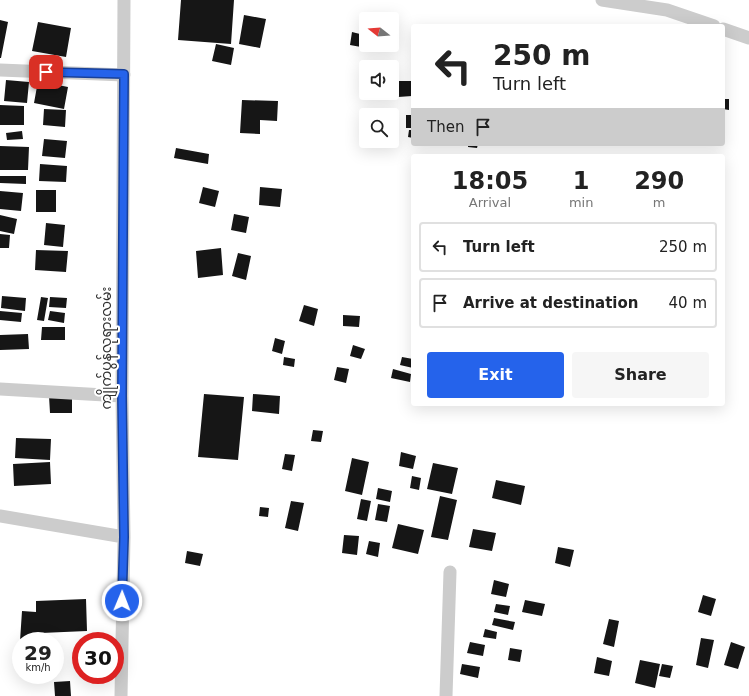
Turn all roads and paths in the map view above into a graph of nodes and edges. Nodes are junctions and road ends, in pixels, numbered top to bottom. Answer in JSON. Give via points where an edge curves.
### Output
{"nodes":[{"id":1,"x":124,"y":0,"type":"edge"},
{"id":2,"x":602,"y":0,"type":"edge"},
{"id":3,"x":708,"y":24,"type":"edge"},
{"id":4,"x":725,"y":30,"type":"edge"},
{"id":5,"x":749,"y":38,"type":"edge"},
{"id":6,"x":0,"y":70,"type":"edge"},
{"id":7,"x":124,"y":74,"type":"junction"},
{"id":8,"x":0,"y":389,"type":"edge"},
{"id":9,"x":122,"y":396,"type":"junction"},
{"id":10,"x":0,"y":516,"type":"edge"},
{"id":11,"x":124,"y":537,"type":"junction"},
{"id":12,"x":450,"y":572,"type":"dead end"},
{"id":13,"x":121,"y":696,"type":"edge"},
{"id":14,"x":446,"y":696,"type":"edge"}],
"edges":[{"from":1,"to":7,"type":"street","name":"ကျိုက်ပွန်လုရားလမ်း"},
{"from":2,"to":3,"type":"street","via":[[668,10]]},
{"from":4,"to":5,"type":"street"},
{"from":6,"to":7,"type":"street"},
{"from":7,"to":9,"type":"street","name":"ကျိုက်ပွန်လုရားလမ်း"},
{"from":8,"to":9,"type":"street"},
{"from":9,"to":11,"type":"street","name":"ကျိုက်ပွန်လုရားလမ်း"},
{"from":10,"to":11,"type":"street"},
{"from":11,"to":13,"type":"street","name":"ကျိုက်ပွန်လုရားလမ်း"},
{"from":12,"to":14,"type":"street"}]}
